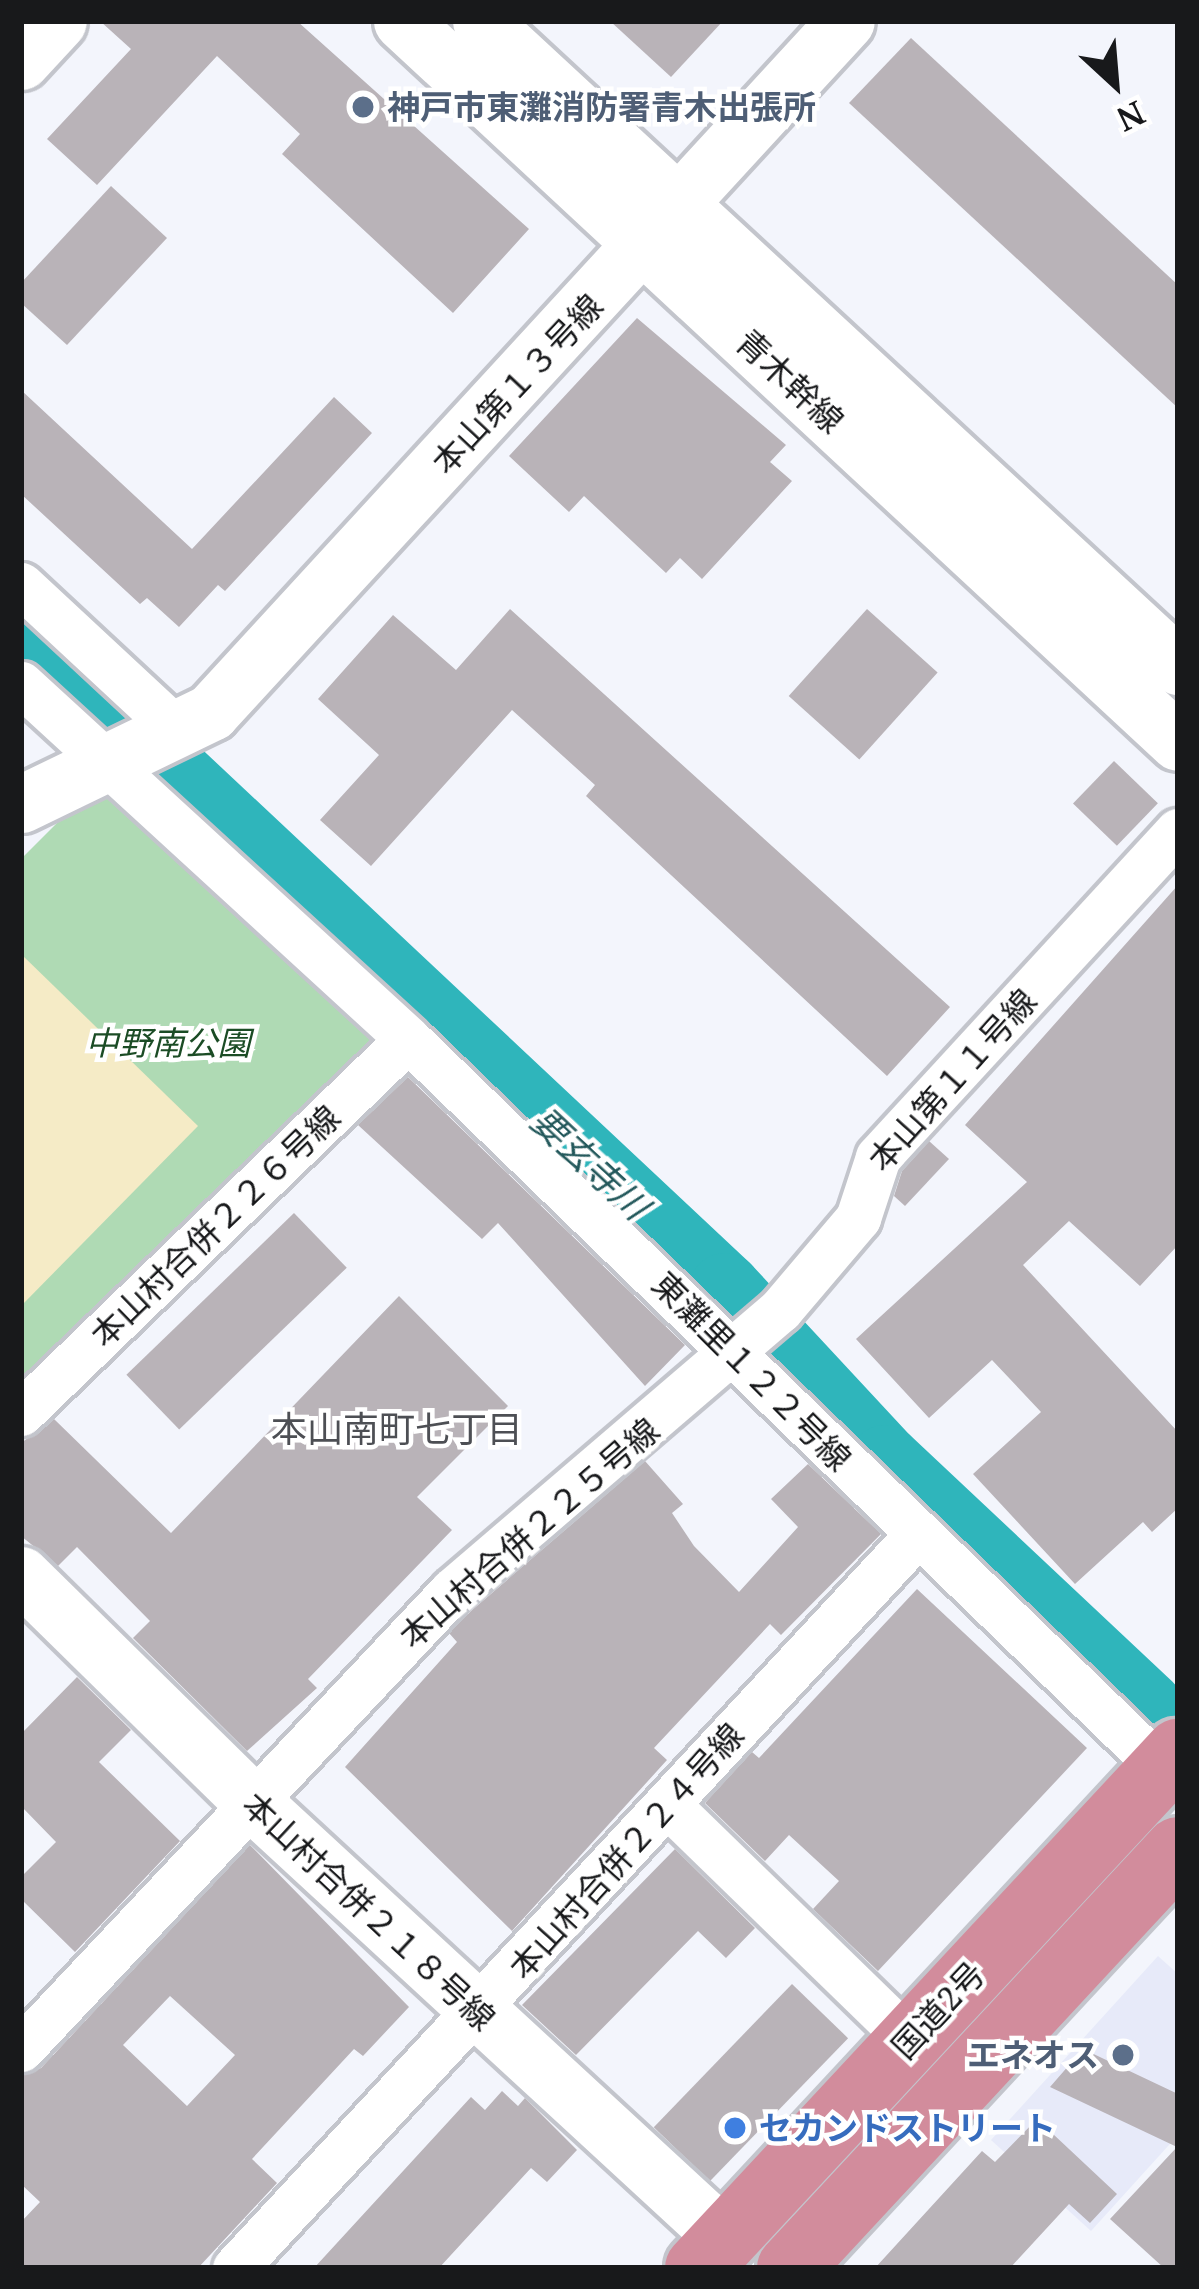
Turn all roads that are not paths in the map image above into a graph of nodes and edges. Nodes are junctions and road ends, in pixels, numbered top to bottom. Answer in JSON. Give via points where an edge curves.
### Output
{"nodes":[{"id":1,"x":58,"y":21,"type":"edge"},
{"id":2,"x":403,"y":21,"type":"edge"},
{"id":3,"x":481,"y":21,"type":"edge"},
{"id":4,"x":846,"y":21,"type":"edge"},
{"id":5,"x":21,"y":61,"type":"edge"},
{"id":6,"x":663,"y":228,"type":"junction"},
{"id":7,"x":21,"y":585,"type":"edge"},
{"id":8,"x":1178,"y":666,"type":"edge"},
{"id":9,"x":21,"y":684,"type":"edge"},
{"id":10,"x":178,"y":734,"type":"junction"},
{"id":11,"x":1178,"y":742,"type":"edge"},
{"id":12,"x":115,"y":762,"type":"junction"},
{"id":13,"x":21,"y":804,"type":"edge"},
{"id":14,"x":1178,"y":831,"type":"edge"},
{"id":15,"x":408,"y":1039,"type":"junction"},
{"id":16,"x":755,"y":1334,"type":"junction"},
{"id":17,"x":21,"y":1413,"type":"edge"},
{"id":18,"x":916,"y":1536,"type":"junction"},
{"id":19,"x":21,"y":1575,"type":"edge"},
{"id":20,"x":1170,"y":1761,"type":"edge"},
{"id":21,"x":250,"y":1800,"type":"junction"},
{"id":22,"x":667,"y":1804,"type":"junction"},
{"id":23,"x":1178,"y":1850,"type":"edge"},
{"id":24,"x":480,"y":2014,"type":"junction"},
{"id":25,"x":910,"y":2040,"type":"junction"},
{"id":26,"x":21,"y":2049,"type":"edge"},
{"id":27,"x":712,"y":2253,"type":"edge"},
{"id":28,"x":808,"y":2262,"type":"edge"},
{"id":29,"x":235,"y":2268,"type":"edge"}],
"edges":[{"from":1,"to":5,"type":"street"},
{"from":2,"to":6,"type":"street","name":"青木幹線"},
{"from":3,"to":6,"type":"street","name":"青木幹線"},
{"from":4,"to":6,"type":"street","name":"本山第１３号線"},
{"from":6,"to":8,"type":"street","name":"青木幹線"},
{"from":6,"to":10,"type":"street","name":"本山第１３号線","via":[[211,712]]},
{"from":6,"to":11,"type":"street","name":"青木幹線"},
{"from":7,"to":10,"type":"street"},
{"from":9,"to":12,"type":"street","name":"東灘里１２２号線"},
{"from":10,"to":12,"type":"street","name":"本山第１３号線"},
{"from":12,"to":13,"type":"street","name":"本山第１３号線"},
{"from":12,"to":15,"type":"street","name":"東灘里１２２号線"},
{"from":14,"to":16,"type":"street","name":"本山第１１号線","via":[[878,1157],[858,1218]]},
{"from":15,"to":16,"type":"street","name":"東灘里１２２号線"},
{"from":15,"to":17,"type":"street","name":"本山村合併２２６号線"},
{"from":16,"to":18,"type":"street","name":"東灘里１２２号線"},
{"from":16,"to":21,"type":"street","name":"本山村合併２２５号線","via":[[452,1592]]},
{"from":18,"to":20,"type":"street","name":"東灘里１２２号線"},
{"from":18,"to":22,"type":"street","name":"本山村合併２２４号線"},
{"from":19,"to":21,"type":"street","name":"本山村合併２１８号線"},
{"from":20,"to":25,"type":"highway","name":"国道2号"},
{"from":21,"to":24,"type":"street","name":"本山村合併２１８号線"},
{"from":21,"to":26,"type":"street","name":"本山村合併２２５号線"},
{"from":22,"to":24,"type":"street","name":"本山村合併２２４号線"},
{"from":22,"to":25,"type":"street"},
{"from":23,"to":28,"type":"highway","name":"国道2号"},
{"from":24,"to":27,"type":"street","name":"本山村合併２１８号線"},
{"from":24,"to":29,"type":"street","name":"本山村合併２２４号線"},
{"from":25,"to":27,"type":"highway","name":"国道2号"}]}
